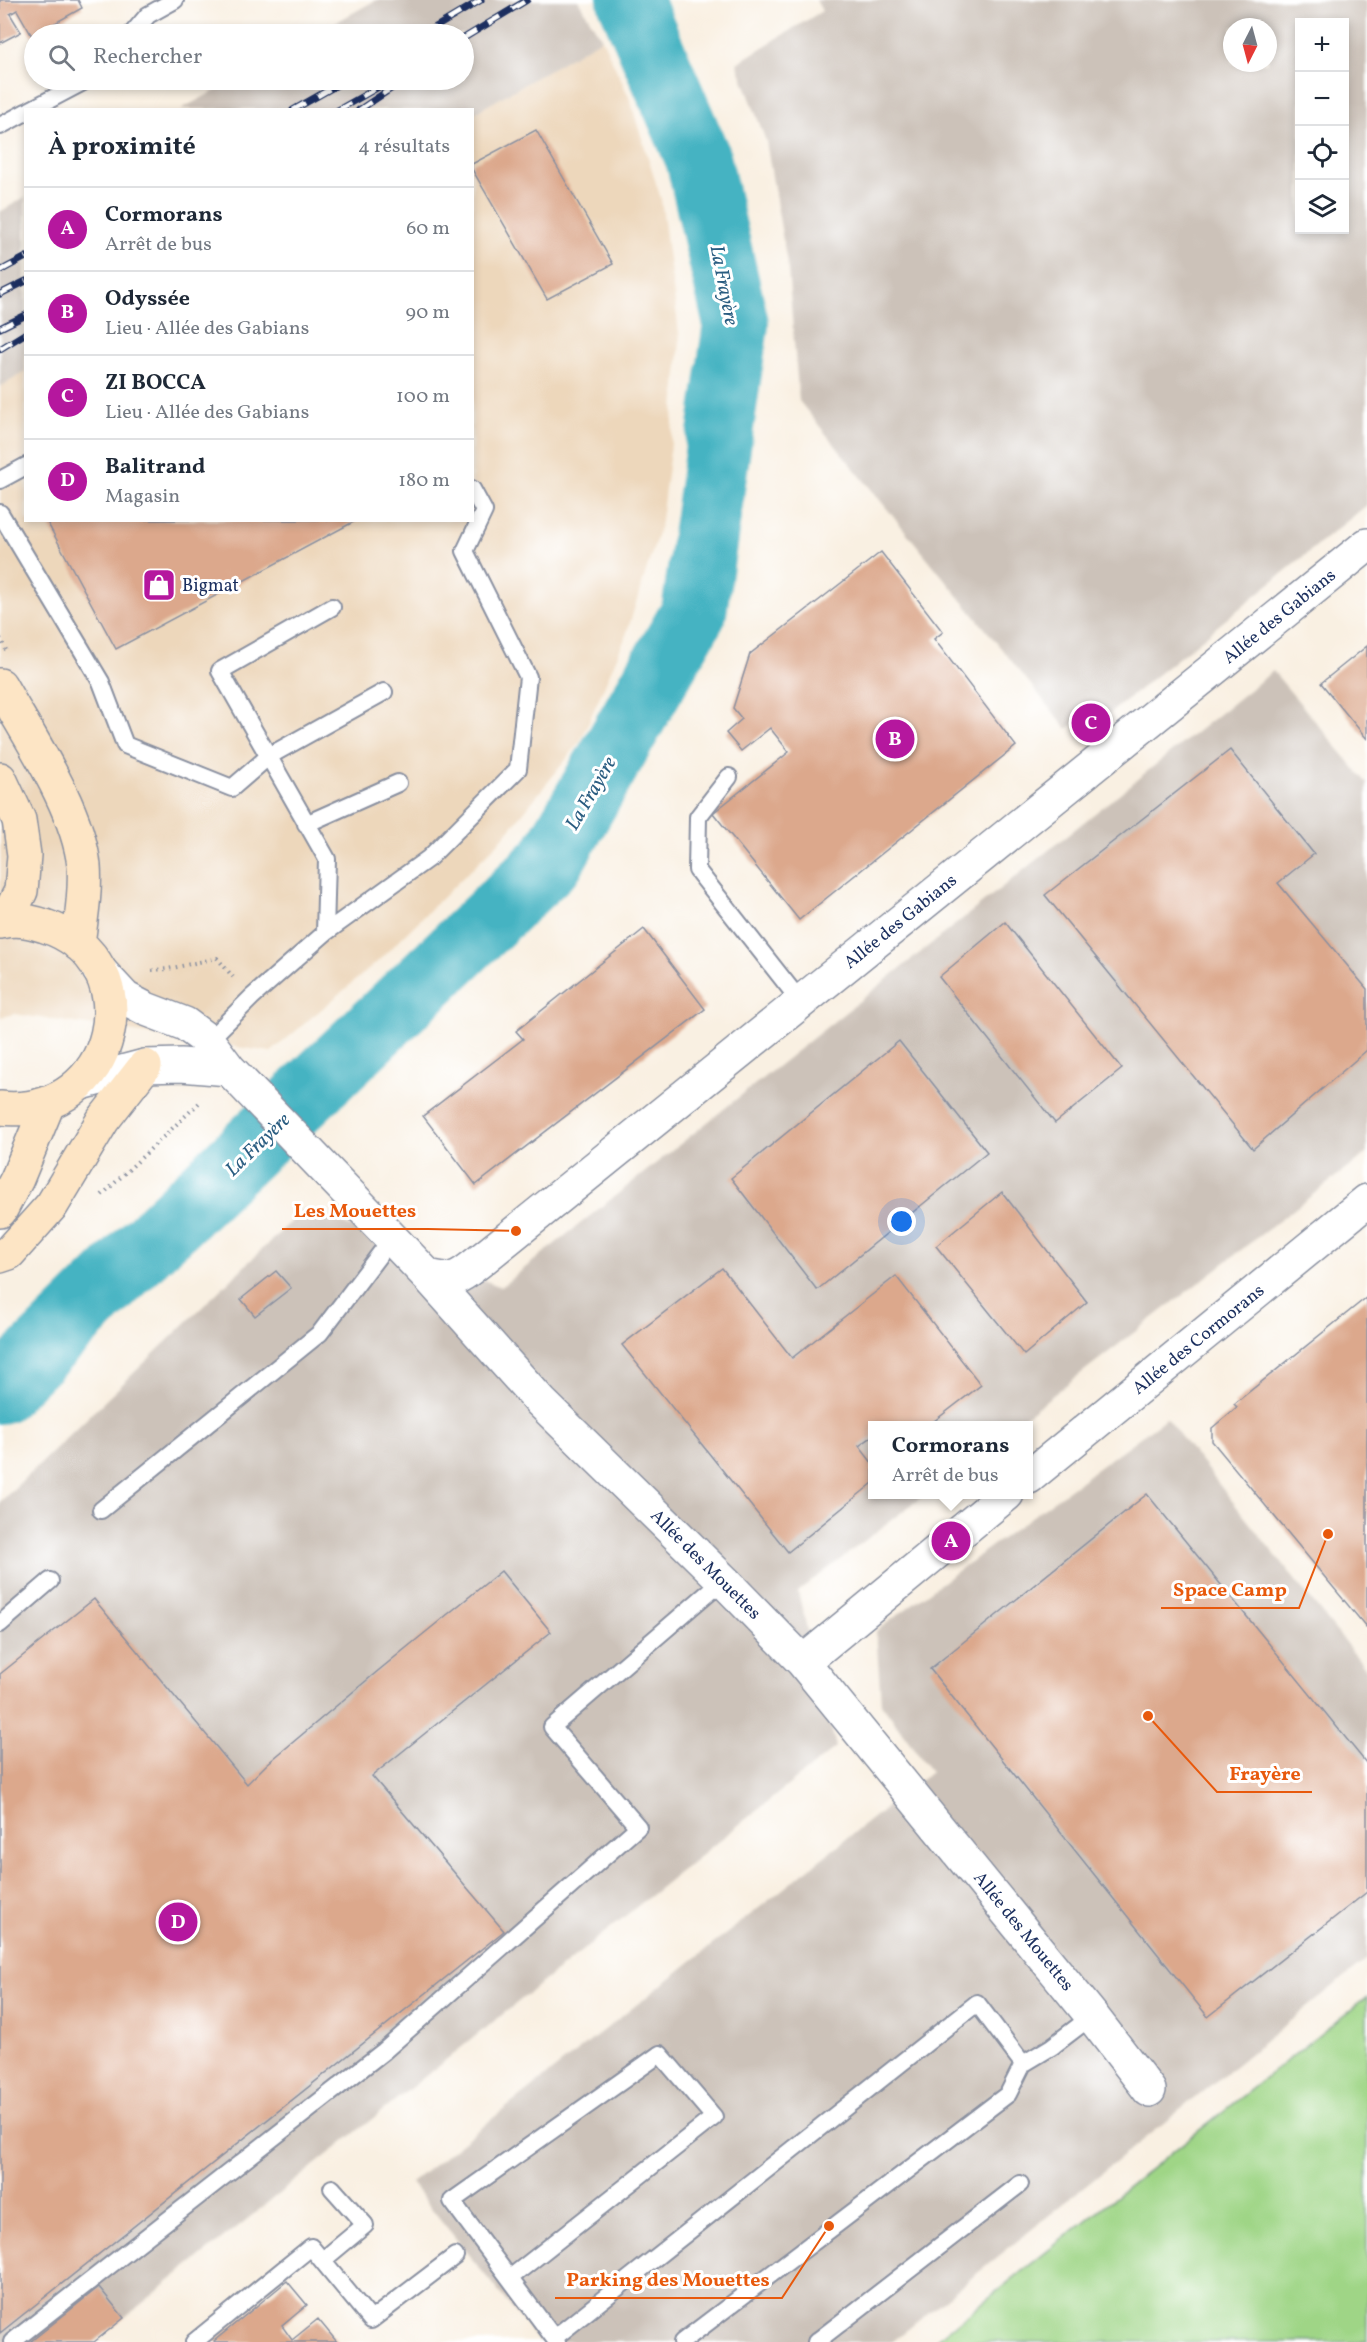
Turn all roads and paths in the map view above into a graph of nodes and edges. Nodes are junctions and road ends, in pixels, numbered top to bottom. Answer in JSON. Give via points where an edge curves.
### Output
{"nodes":[{"id":1,"x":175,"y":0,"type":"edge"},
{"id":2,"x":140,"y":24,"type":"edge"},
{"id":3,"x":68,"y":90,"type":"edge"},
{"id":4,"x":34,"y":108,"type":"edge"},
{"id":5,"x":24,"y":113,"type":"edge"},
{"id":6,"x":0,"y":126,"type":"edge"},
{"id":7,"x":24,"y":467,"type":"edge"},
{"id":8,"x":0,"y":480,"type":"edge"},
{"id":9,"x":474,"y":493,"type":"edge"},
{"id":10,"x":0,"y":513,"type":"edge"},
{"id":11,"x":1367,"y":545,"type":"edge"},
{"id":12,"x":332,"y":607,"type":"dead end"},
{"id":13,"x":0,"y":685,"type":"edge"},
{"id":14,"x":384,"y":692,"type":"dead end"},
{"id":15,"x":269,"y":756,"type":"junction"},
{"id":16,"x":729,"y":777,"type":"dead end"},
{"id":17,"x":0,"y":779,"type":"edge"},
{"id":18,"x":398,"y":783,"type":"dead end"},
{"id":19,"x":306,"y":824,"type":"junction"},
{"id":20,"x":3,"y":921,"type":"edge"},
{"id":21,"x":325,"y":933,"type":"junction"},
{"id":22,"x":78,"y":944,"type":"junction"},
{"id":23,"x":99,"y":970,"type":"junction"},
{"id":24,"x":801,"y":1001,"type":"junction"},
{"id":25,"x":208,"y":1041,"type":"junction"},
{"id":26,"x":145,"y":1066,"type":"junction"},
{"id":27,"x":239,"y":1079,"type":"junction"},
{"id":28,"x":81,"y":1083,"type":"junction"},
{"id":29,"x":48,"y":1104,"type":"junction"},
{"id":30,"x":0,"y":1108,"type":"edge"},
{"id":31,"x":1367,"y":1201,"type":"edge"},
{"id":32,"x":0,"y":1211,"type":"edge"},
{"id":33,"x":392,"y":1238,"type":"junction"},
{"id":34,"x":0,"y":1256,"type":"edge"},
{"id":35,"x":428,"y":1276,"type":"junction"},
{"id":36,"x":1033,"y":1474,"type":"edge"},
{"id":37,"x":1001,"y":1499,"type":"edge"},
{"id":38,"x":101,"y":1510,"type":"dead end"},
{"id":39,"x":723,"y":1580,"type":"junction"},
{"id":40,"x":50,"y":1581,"type":"dead end"},
{"id":41,"x":0,"y":1624,"type":"edge"},
{"id":42,"x":803,"y":1662,"type":"junction"},
{"id":43,"x":1092,"y":2016,"type":"junction"},
{"id":44,"x":1023,"y":2064,"type":"junction"},
{"id":45,"x":1149,"y":2090,"type":"dead end"},
{"id":46,"x":1020,"y":2184,"type":"dead end"},
{"id":47,"x":332,"y":2188,"type":"dead end"},
{"id":48,"x":454,"y":2256,"type":"dead end"},
{"id":49,"x":323,"y":2260,"type":"junction"},
{"id":50,"x":510,"y":2278,"type":"junction"},
{"id":51,"x":556,"y":2340,"type":"edge"},
{"id":52,"x":12,"y":2342,"type":"edge"},
{"id":53,"x":194,"y":2342,"type":"edge"},
{"id":54,"x":682,"y":2342,"type":"edge"},
{"id":55,"x":816,"y":2342,"type":"edge"}],
"edges":[{"from":1,"to":2,"type":"lane","via":[[148,15]]},
{"from":3,"to":4,"type":"lane"},
{"from":5,"to":6,"type":"lane"},
{"from":7,"to":8,"type":"lane"},
{"from":9,"to":21,"type":"lane","via":[[484,511],[465,550],[528,676],[518,769],[429,858]]},
{"from":10,"to":15,"type":"lane","via":[[101,682],[125,745],[232,788]]},
{"from":11,"to":24,"type":"street","name":"Allée des Gabians"},
{"from":12,"to":15,"type":"lane","via":[[220,671]]},
{"from":13,"to":22,"type":"main road","via":[[68,807],[80,842],[84,892]]},
{"from":14,"to":15,"type":"lane"},
{"from":15,"to":19,"type":"lane"},
{"from":16,"to":24,"type":"lane","via":[[698,817],[697,870]]},
{"from":17,"to":20,"type":"main road","via":[[19,820],[24,855],[21,891]]},
{"from":18,"to":19,"type":"lane"},
{"from":19,"to":21,"type":"lane","via":[[327,859]]},
{"from":20,"to":22,"type":"main road","via":[[32,922],[57,930]]},
{"from":21,"to":25,"type":"lane"},
{"from":22,"to":23,"type":"main road"},
{"from":23,"to":25,"type":"street","name":"Allée des Mouettes","via":[[125,998],[185,1024]]},
{"from":23,"to":28,"type":"main road","via":[[108,993],[109,1025],[97,1064]]},
{"from":24,"to":35,"type":"street","name":"Allée des Gabians","via":[[465,1273],[447,1281]]},
{"from":25,"to":27,"type":"street","name":"Allée des Mouettes"},
{"from":26,"to":27,"type":"street","via":[[181,1065]]},
{"from":26,"to":28,"type":"street"},
{"from":26,"to":34,"type":"main road","via":[[103,1120],[52,1205],[9,1252]]},
{"from":27,"to":33,"type":"street","name":"Allée des Mouettes"},
{"from":28,"to":29,"type":"main road"},
{"from":29,"to":30,"type":"main road","via":[[19,1110]]},
{"from":29,"to":32,"type":"main road"},
{"from":31,"to":36,"type":"street","name":"Allée des Cormorans"},
{"from":33,"to":35,"type":"street","name":"Allée des Mouettes"},
{"from":33,"to":38,"type":"lane","via":[[320,1333]]},
{"from":35,"to":39,"type":"street","name":"Allée des Mouettes","via":[[541,1402]]},
{"from":37,"to":42,"type":"street"},
{"from":39,"to":42,"type":"street","name":"Allée des Mouettes"},
{"from":39,"to":52,"type":"lane","via":[[552,1727],[638,1827],[384,2050]]},
{"from":40,"to":41,"type":"lane"},
{"from":42,"to":43,"type":"street","name":"Allée des Mouettes"},
{"from":43,"to":44,"type":"lane"},
{"from":43,"to":45,"type":"street","name":"Allée des Mouettes"},
{"from":44,"to":51,"type":"lane","via":[[977,2003]]},
{"from":44,"to":54,"type":"lane","via":[[1008,2094]]},
{"from":46,"to":55,"type":"lane"},
{"from":47,"to":49,"type":"lane","via":[[365,2225]]},
{"from":48,"to":49,"type":"lane","via":[[371,2320]]},
{"from":49,"to":53,"type":"lane","via":[[311,2247]]},
{"from":50,"to":50,"type":"lane","via":[[452,2200],[660,2054],[714,2117]]},
{"from":50,"to":51,"type":"lane"}]}
